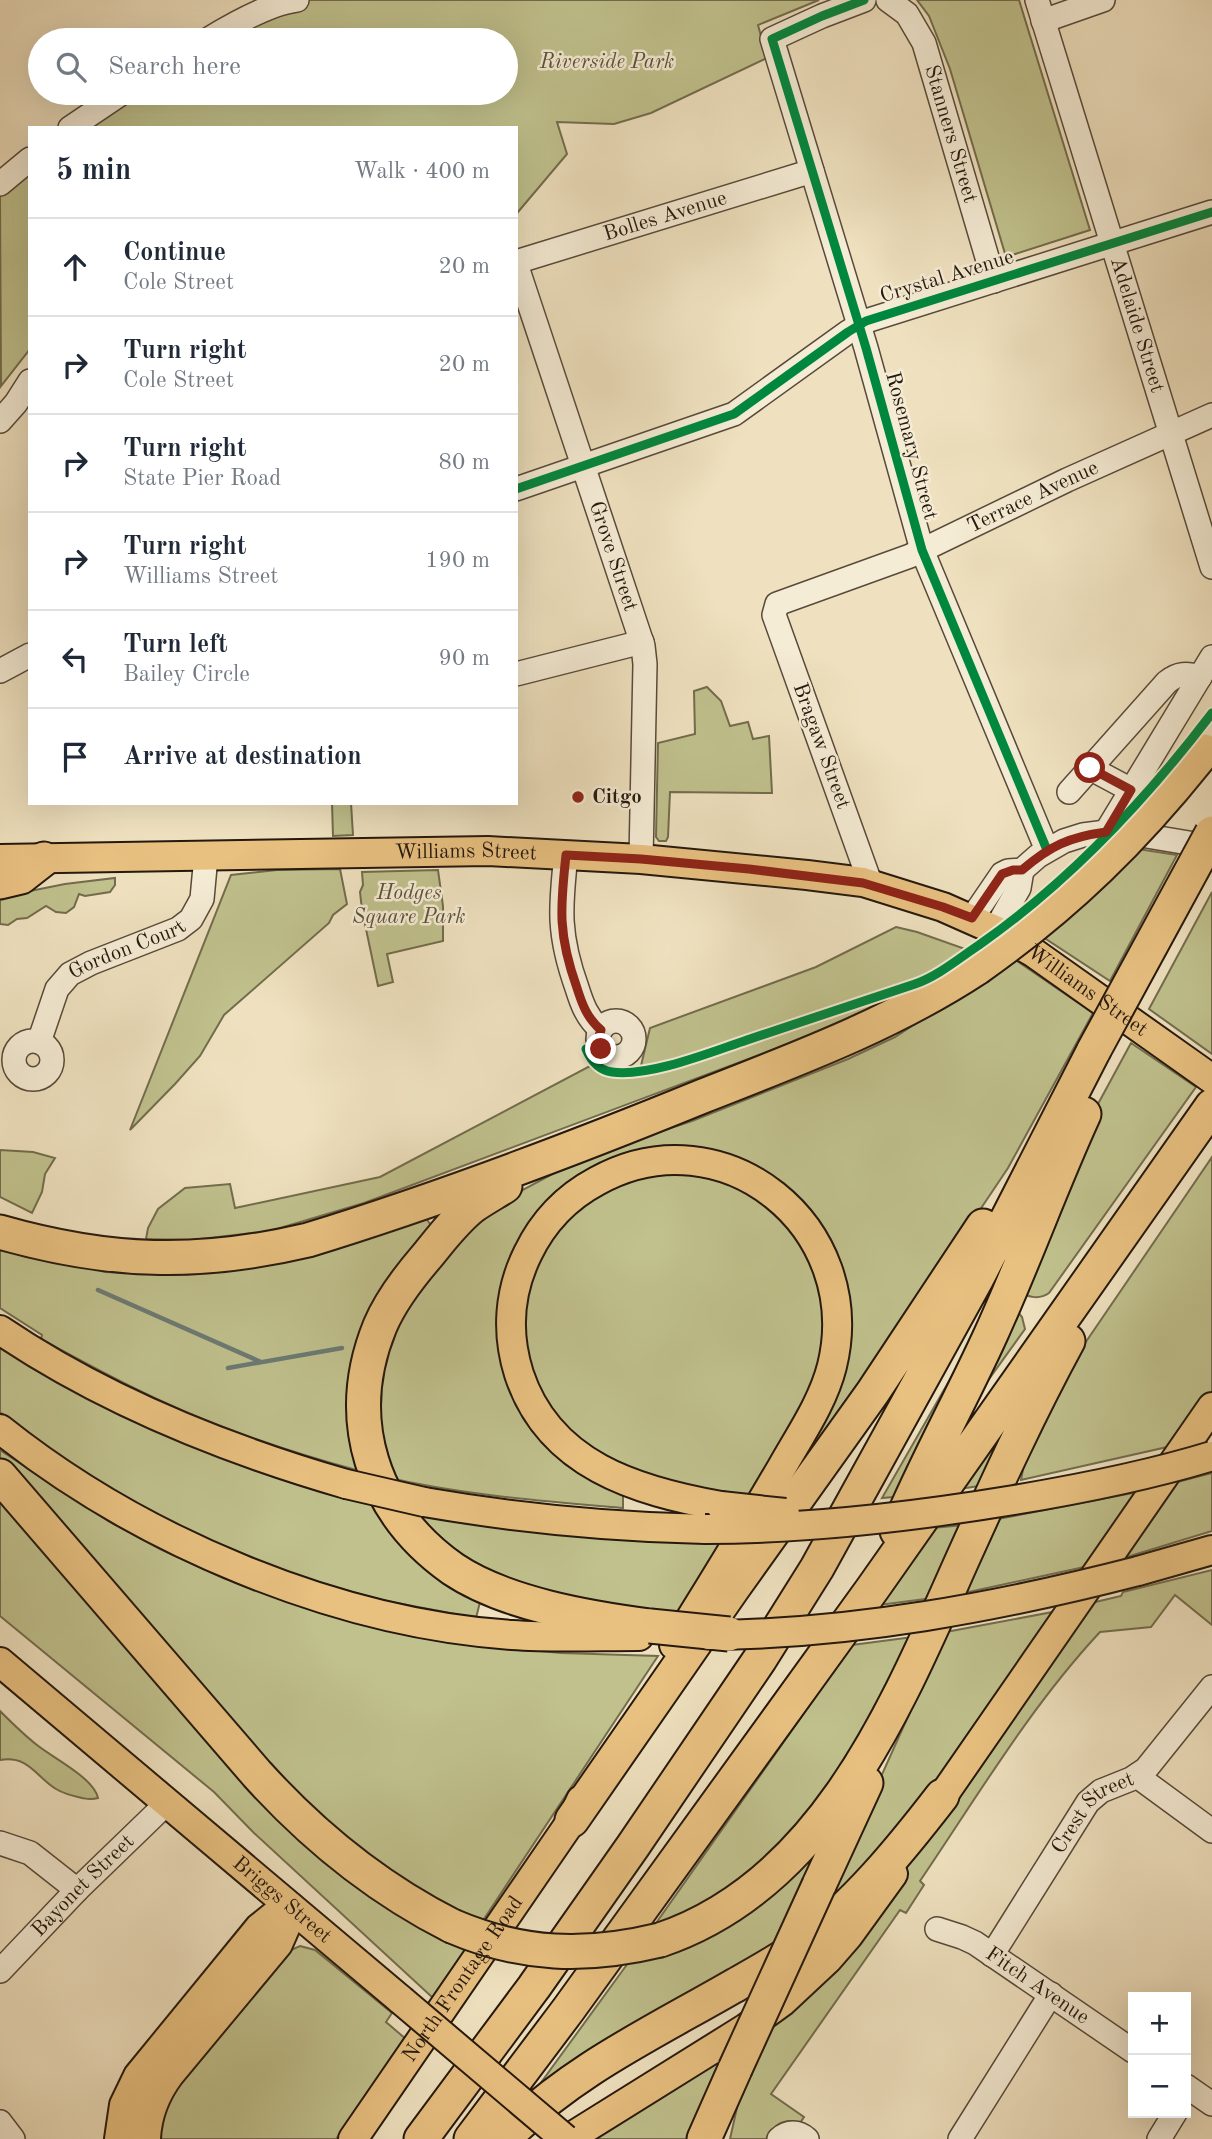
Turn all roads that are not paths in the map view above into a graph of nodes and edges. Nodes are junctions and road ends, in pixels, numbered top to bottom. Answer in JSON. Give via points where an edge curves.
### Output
{"nodes":[{"id":1,"x":297,"y":0,"type":"edge"},
{"id":2,"x":864,"y":0,"type":"edge"},
{"id":3,"x":888,"y":0,"type":"edge"},
{"id":4,"x":1102,"y":0,"type":"edge"},
{"id":5,"x":1040,"y":10,"type":"edge"},
{"id":6,"x":228,"y":28,"type":"edge"},
{"id":7,"x":104,"y":105,"type":"edge"},
{"id":8,"x":73,"y":126,"type":"edge"},
{"id":9,"x":28,"y":161,"type":"edge"},
{"id":10,"x":812,"y":171,"type":"junction"},
{"id":11,"x":0,"y":184,"type":"edge"},
{"id":12,"x":1212,"y":212,"type":"edge"},
{"id":13,"x":1112,"y":244,"type":"junction"},
{"id":14,"x":518,"y":262,"type":"edge"},
{"id":15,"x":518,"y":269,"type":"edge"},
{"id":16,"x":994,"y":281,"type":"junction"},
{"id":17,"x":859,"y":325,"type":"junction"},
{"id":18,"x":28,"y":384,"type":"edge"},
{"id":19,"x":1212,"y":415,"type":"edge"},
{"id":20,"x":0,"y":421,"type":"edge"},
{"id":21,"x":1171,"y":433,"type":"junction"},
{"id":22,"x":584,"y":466,"type":"junction"},
{"id":23,"x":518,"y":488,"type":"edge"},
{"id":24,"x":922,"y":550,"type":"junction"},
{"id":25,"x":1212,"y":567,"type":"edge"},
{"id":26,"x":775,"y":607,"type":"joint"},
{"id":27,"x":642,"y":642,"type":"junction"},
{"id":28,"x":28,"y":656,"type":"edge"},
{"id":29,"x":1212,"y":657,"type":"edge"},
{"id":30,"x":0,"y":671,"type":"edge"},
{"id":31,"x":518,"y":673,"type":"edge"},
{"id":32,"x":1200,"y":677,"type":"junction"},
{"id":33,"x":1212,"y":741,"type":"edge"},
{"id":34,"x":1090,"y":768,"type":"junction"},
{"id":35,"x":1131,"y":790,"type":"junction"},
{"id":36,"x":1069,"y":792,"type":"dead end"},
{"id":37,"x":1106,"y":832,"type":"junction"},
{"id":38,"x":1212,"y":833,"type":"edge"},
{"id":39,"x":1212,"y":847,"type":"edge"},
{"id":40,"x":1047,"y":850,"type":"junction"},
{"id":41,"x":566,"y":855,"type":"junction"},
{"id":42,"x":206,"y":856,"type":"junction"},
{"id":43,"x":0,"y":859,"type":"edge"},
{"id":44,"x":44,"y":859,"type":"junction"},
{"id":45,"x":641,"y":859,"type":"junction"},
{"id":46,"x":1212,"y":870,"type":"edge"},
{"id":47,"x":0,"y":882,"type":"edge"},
{"id":48,"x":871,"y":885,"type":"junction"},
{"id":49,"x":983,"y":924,"type":"junction"},
{"id":50,"x":601,"y":1030,"type":"dead end"},
{"id":51,"x":39,"y":1042,"type":"dead end"},
{"id":52,"x":1102,"y":1055,"type":"junction"},
{"id":53,"x":1212,"y":1079,"type":"edge"},
{"id":54,"x":1063,"y":1108,"type":"junction"},
{"id":55,"x":1206,"y":1114,"type":"edge"},
{"id":56,"x":1178,"y":1155,"type":"junction"},
{"id":57,"x":548,"y":1158,"type":"junction"},
{"id":58,"x":0,"y":1218,"type":"edge"},
{"id":59,"x":0,"y":1232,"type":"edge"},
{"id":60,"x":82,"y":1251,"type":"junction"},
{"id":61,"x":0,"y":1330,"type":"edge"},
{"id":62,"x":1212,"y":1407,"type":"edge"},
{"id":63,"x":0,"y":1429,"type":"edge"},
{"id":64,"x":1212,"y":1456,"type":"edge"},
{"id":65,"x":0,"y":1476,"type":"edge"},
{"id":66,"x":886,"y":1518,"type":"junction"},
{"id":67,"x":1212,"y":1550,"type":"edge"},
{"id":68,"x":873,"y":1588,"type":"junction"},
{"id":69,"x":647,"y":1631,"type":"junction"},
{"id":70,"x":729,"y":1634,"type":"joint"},
{"id":71,"x":0,"y":1662,"type":"edge"},
{"id":72,"x":906,"y":1683,"type":"junction"},
{"id":73,"x":1212,"y":1687,"type":"edge"},
{"id":74,"x":1137,"y":1776,"type":"junction"},
{"id":75,"x":942,"y":1796,"type":"junction"},
{"id":76,"x":167,"y":1803,"type":"junction"},
{"id":77,"x":572,"y":1820,"type":"junction"},
{"id":78,"x":1212,"y":1831,"type":"edge"},
{"id":79,"x":0,"y":1843,"type":"edge"},
{"id":80,"x":78,"y":1890,"type":"junction"},
{"id":81,"x":290,"y":1907,"type":"junction"},
{"id":82,"x":937,"y":1929,"type":"dead end"},
{"id":83,"x":992,"y":1955,"type":"junction"},
{"id":84,"x":0,"y":1970,"type":"edge"},
{"id":85,"x":1051,"y":1994,"type":"junction"},
{"id":86,"x":1128,"y":2048,"type":"edge"},
{"id":87,"x":1191,"y":2093,"type":"edge"},
{"id":88,"x":720,"y":2102,"type":"junction"},
{"id":89,"x":1212,"y":2104,"type":"edge"},
{"id":90,"x":1172,"y":2118,"type":"edge"},
{"id":91,"x":0,"y":2122,"type":"edge"},
{"id":92,"x":13,"y":2139,"type":"edge"},
{"id":93,"x":119,"y":2139,"type":"edge"},
{"id":94,"x":146,"y":2139,"type":"edge"},
{"id":95,"x":353,"y":2139,"type":"edge"},
{"id":96,"x":421,"y":2139,"type":"edge"},
{"id":97,"x":471,"y":2139,"type":"edge"},
{"id":98,"x":504,"y":2139,"type":"edge"},
{"id":99,"x":567,"y":2139,"type":"edge"},
{"id":100,"x":704,"y":2139,"type":"edge"},
{"id":101,"x":719,"y":2139,"type":"edge"},
{"id":102,"x":779,"y":2139,"type":"edge"},
{"id":103,"x":807,"y":2139,"type":"edge"},
{"id":104,"x":960,"y":2139,"type":"edge"},
{"id":105,"x":1159,"y":2139,"type":"edge"}],
"edges":[{"from":1,"to":6,"type":"street"},
{"from":2,"to":10,"type":"street","name":"Rosemary Street","via":[[772,39]]},
{"from":3,"to":16,"type":"street","name":"Stanners Street","via":[[907,14],[924,43]]},
{"from":4,"to":5,"type":"street"},
{"from":5,"to":13,"type":"street","name":"Adelaide Street"},
{"from":7,"to":8,"type":"street"},
{"from":9,"to":11,"type":"street"},
{"from":10,"to":14,"type":"street","name":"Bolles Avenue"},
{"from":10,"to":17,"type":"street","name":"Rosemary Street"},
{"from":12,"to":13,"type":"street","name":"Crystal Avenue"},
{"from":13,"to":16,"type":"street","name":"Crystal Avenue"},
{"from":13,"to":21,"type":"street","name":"Adelaide Street"},
{"from":15,"to":22,"type":"street","name":"Grove Street"},
{"from":16,"to":17,"type":"street","name":"Crystal Avenue"},
{"from":17,"to":22,"type":"street","name":"Crystal Avenue","via":[[738,412]]},
{"from":17,"to":24,"type":"street","name":"Rosemary Street"},
{"from":18,"to":20,"type":"street"},
{"from":19,"to":21,"type":"street","name":"Terrace Avenue"},
{"from":21,"to":24,"type":"street","name":"Terrace Avenue"},
{"from":21,"to":25,"type":"street","name":"Adelaide Street"},
{"from":22,"to":23,"type":"street","name":"Crystal Avenue"},
{"from":22,"to":27,"type":"street","name":"Grove Street"},
{"from":24,"to":26,"type":"street","name":"Terrace Avenue"},
{"from":24,"to":40,"type":"street","name":"Rosemary Street"},
{"from":26,"to":48,"type":"street","name":"Bragaw Street","via":[[774,615]]},
{"from":27,"to":31,"type":"street"},
{"from":27,"to":45,"type":"street","name":"Grove Street"},
{"from":28,"to":30,"type":"street"},
{"from":29,"to":32,"type":"street"},
{"from":32,"to":34,"type":"street","via":[[1184,674],[1167,682]]},
{"from":32,"to":35,"type":"street"},
{"from":33,"to":57,"type":"highway","bridge":true,"via":[[1105,864],[1043,919],[977,968],[852,1037]]},
{"from":34,"to":35,"type":"street"},
{"from":34,"to":36,"type":"street"},
{"from":35,"to":37,"type":"street"},
{"from":37,"to":39,"type":"street"},
{"from":37,"to":40,"type":"street","via":[[1073,838]]},
{"from":38,"to":52,"type":"highway","bridge":true},
{"from":40,"to":49,"type":"street","via":[[1022,870],[1019,888]]},
{"from":41,"to":42,"type":"main road","name":"Williams Street","via":[[488,850]]},
{"from":41,"to":45,"type":"main road","name":"Williams Street"},
{"from":41,"to":50,"type":"street","via":[[562,938],[583,1007]]},
{"from":42,"to":44,"type":"main road","name":"Williams Street"},
{"from":42,"to":51,"type":"street","name":"Gordon Court","via":[[202,899],[188,922],[70,974],[57,989]]},
{"from":43,"to":44,"type":"main road","name":"Williams Street"},
{"from":44,"to":47,"type":"highway","via":[[21,877]]},
{"from":45,"to":48,"type":"main road","name":"Williams Street"},
{"from":46,"to":52,"type":"highway"},
{"from":48,"to":49,"type":"main road","name":"Williams Street"},
{"from":49,"to":53,"type":"main road","name":"Williams Street","via":[[1034,953]]},
{"from":52,"to":54,"type":"highway"},
{"from":52,"to":68,"type":"highway","via":[[992,1331],[914,1489]]},
{"from":54,"to":77,"type":"highway","via":[[1037,1135],[975,1239],[873,1392]]},
{"from":54,"to":96,"type":"highway","via":[[977,1278],[781,1626],[596,1899]]},
{"from":55,"to":56,"type":"highway"},
{"from":56,"to":68,"type":"highway"},
{"from":56,"to":72,"type":"highway","via":[[1101,1282],[1036,1403]]},
{"from":57,"to":60,"type":"highway","via":[[335,1232],[271,1248],[181,1258]]},
{"from":57,"to":69,"type":"highway","via":[[472,1207],[444,1233],[397,1294],[373,1344],[367,1374],[366,1443],[391,1503],[408,1527],[454,1569],[502,1592]]},
{"from":58,"to":60,"type":"highway"},
{"from":59,"to":60,"type":"highway"},
{"from":61,"to":66,"type":"main road","bridge":true,"via":[[80,1378],[180,1426],[346,1484],[424,1502],[559,1521],[705,1529]]},
{"from":62,"to":75,"type":"main road"},
{"from":63,"to":69,"type":"main road","via":[[56,1471],[132,1518],[205,1554],[306,1592],[387,1615],[470,1630],[536,1636]]},
{"from":64,"to":66,"type":"main road","bridge":true,"via":[[1045,1495]]},
{"from":65,"to":72,"type":"highway","bridge":true,"via":[[296,1816],[398,1896],[452,1926],[504,1944],[566,1953],[617,1949],[660,1940],[724,1910],[760,1885],[812,1832],[850,1779]]},
{"from":66,"to":77,"type":"main road","name":"North Frontage Road","bridge":true,"via":[[792,1514],[721,1506],[667,1494],[605,1472],[560,1442],[523,1387],[512,1337],[511,1306],[532,1244],[573,1196],[624,1168],[671,1161],[716,1165],[747,1178],[777,1196],[821,1251],[834,1291],[838,1333],[832,1369],[816,1407],[733,1550],[607,1752]]},
{"from":67,"to":70,"type":"main road","bridge":true,"via":[[1138,1571],[937,1614]]},
{"from":68,"to":97,"type":"highway"},
{"from":69,"to":70,"type":"highway","bridge":true},
{"from":71,"to":76,"type":"main road","name":"Briggs Street"},
{"from":72,"to":88,"type":"highway","bridge":true,"via":[[883,1746]]},
{"from":73,"to":74,"type":"street","name":"Crest Street"},
{"from":74,"to":78,"type":"street"},
{"from":74,"to":83,"type":"street","name":"Crest Street","via":[[1101,1791],[1088,1802]]},
{"from":75,"to":98,"type":"highway","via":[[871,1880],[799,1946],[600,2063],[521,2121]]},
{"from":75,"to":99,"type":"main road","via":[[868,1910],[800,1986],[746,2028]]},
{"from":76,"to":80,"type":"street","name":"Bayonet Street"},
{"from":76,"to":81,"type":"main road","name":"Briggs Street"},
{"from":77,"to":95,"type":"main road","name":"North Frontage Road"},
{"from":79,"to":80,"type":"street","via":[[30,1853]]},
{"from":80,"to":84,"type":"street","name":"Bayonet Street"},
{"from":81,"to":93,"type":"main road","via":[[259,1928],[144,2067],[124,2105]]},
{"from":81,"to":94,"type":"main road","via":[[278,1944],[158,2091]]},
{"from":81,"to":99,"type":"main road","name":"Briggs Street","bridge":true},
{"from":82,"to":83,"type":"street","name":"Fitch Avenue"},
{"from":83,"to":85,"type":"street","name":"Fitch Avenue"},
{"from":85,"to":86,"type":"street","name":"Fitch Avenue"},
{"from":85,"to":104,"type":"street"},
{"from":87,"to":89,"type":"street"},
{"from":88,"to":100,"type":"highway"},
{"from":88,"to":101,"type":"highway"},
{"from":90,"to":105,"type":"street"},
{"from":91,"to":92,"type":"street"},
{"from":102,"to":103,"type":"street","via":[[794,2132]]}]}
